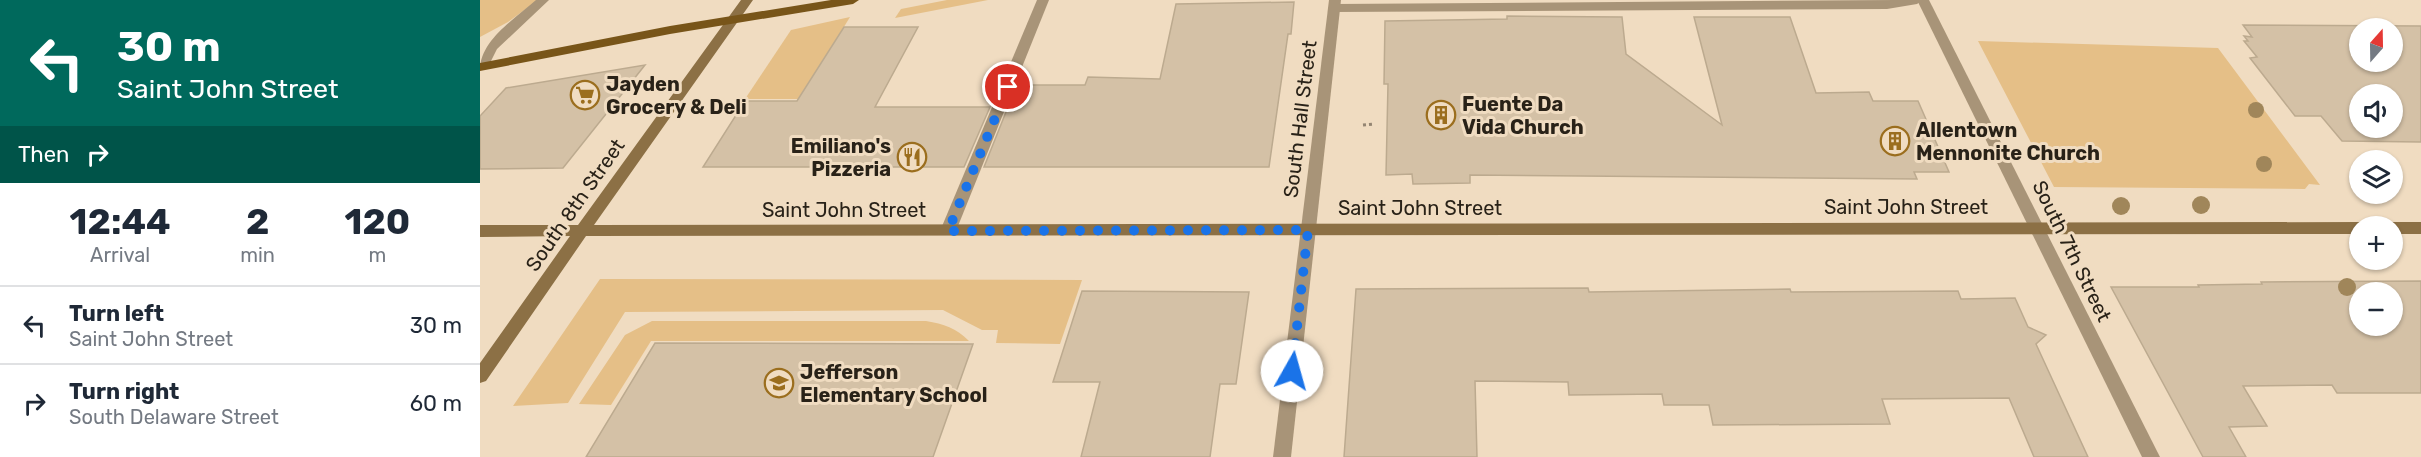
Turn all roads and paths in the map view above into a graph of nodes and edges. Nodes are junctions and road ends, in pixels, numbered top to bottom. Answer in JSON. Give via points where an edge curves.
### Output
{"nodes":[{"id":1,"x":543,"y":0,"type":"edge"},
{"id":2,"x":747,"y":0,"type":"edge"},
{"id":3,"x":853,"y":0,"type":"edge"},
{"id":4,"x":1043,"y":0,"type":"edge"},
{"id":5,"x":1917,"y":0,"type":"edge"},
{"id":6,"x":1923,"y":0,"type":"edge"},
{"id":7,"x":1334,"y":4,"type":"edge"},
{"id":8,"x":732,"y":19,"type":"junction"},
{"id":9,"x":481,"y":67,"type":"edge"},
{"id":10,"x":1363,"y":124,"type":"dead end"},
{"id":11,"x":1374,"y":124,"type":"dead end"},
{"id":12,"x":2037,"y":228,"type":"junction"},
{"id":13,"x":2349,"y":228,"type":"edge"},
{"id":14,"x":2403,"y":228,"type":"edge"},
{"id":15,"x":2421,"y":228,"type":"edge"},
{"id":16,"x":1308,"y":230,"type":"junction"},
{"id":17,"x":480,"y":231,"type":"edge"},
{"id":18,"x":584,"y":231,"type":"junction"},
{"id":19,"x":948,"y":231,"type":"junction"},
{"id":20,"x":480,"y":376,"type":"edge"},
{"id":21,"x":1282,"y":457,"type":"edge"},
{"id":22,"x":2151,"y":457,"type":"edge"}],
"edges":[{"from":1,"to":9,"type":"street","via":[[492,47]]},
{"from":2,"to":8,"type":"street","name":"South 8th Street"},
{"from":3,"to":8,"type":"main road"},
{"from":4,"to":19,"type":"street"},
{"from":5,"to":7,"type":"street","via":[[1887,5]]},
{"from":6,"to":12,"type":"street","name":"South 7th Street"},
{"from":7,"to":16,"type":"street","name":"South Hall Street"},
{"from":8,"to":9,"type":"main road"},
{"from":8,"to":18,"type":"street","name":"South 8th Street"},
{"from":10,"to":11,"type":"path"},
{"from":12,"to":13,"type":"street","name":"Saint John Street"},
{"from":12,"to":16,"type":"street","name":"Saint John Street"},
{"from":12,"to":22,"type":"street","name":"South 7th Street"},
{"from":14,"to":15,"type":"street"},
{"from":16,"to":19,"type":"street","name":"Saint John Street"},
{"from":16,"to":21,"type":"street","name":"South Hall Street"},
{"from":17,"to":18,"type":"street","name":"Saint John Street"},
{"from":18,"to":19,"type":"street","name":"Saint John Street"},
{"from":18,"to":20,"type":"street","name":"South 8th Street"}]}
